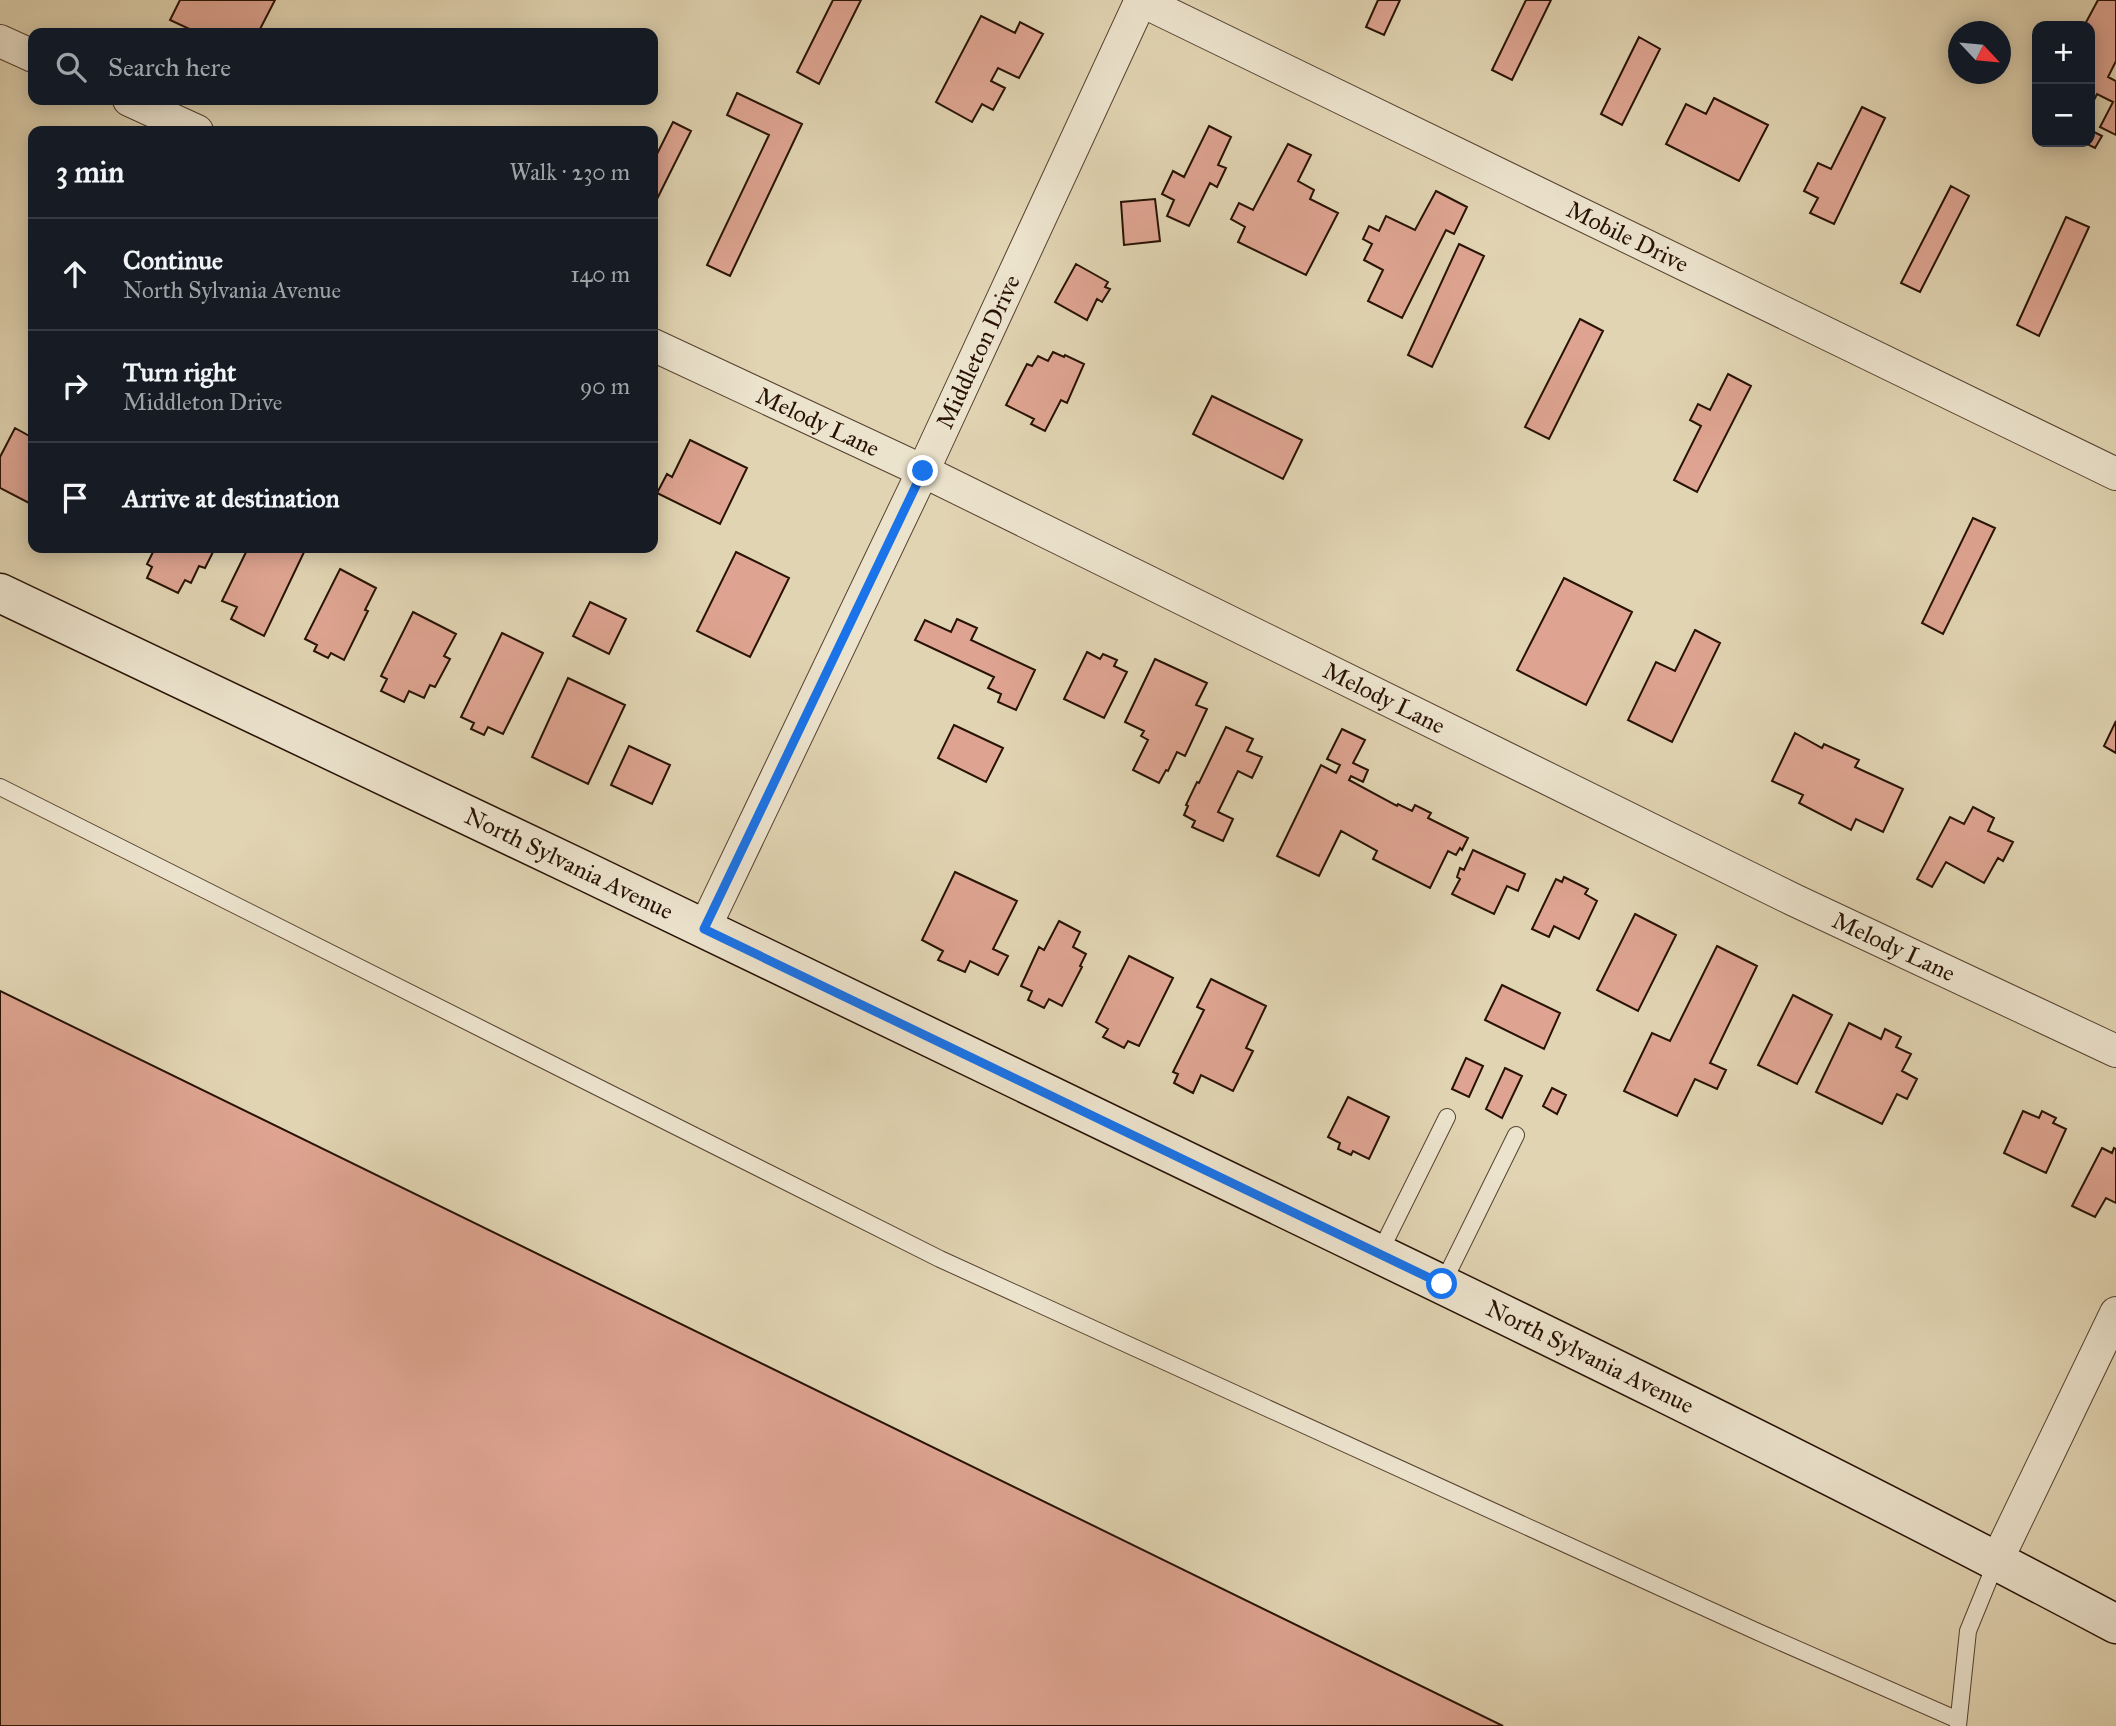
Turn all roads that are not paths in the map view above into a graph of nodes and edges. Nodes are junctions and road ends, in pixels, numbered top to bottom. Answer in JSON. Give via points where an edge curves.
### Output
{"nodes":[{"id":1,"x":1140,"y":0,"type":"edge"},
{"id":2,"x":0,"y":41,"type":"edge"},
{"id":3,"x":28,"y":54,"type":"edge"},
{"id":4,"x":140,"y":105,"type":"edge"},
{"id":5,"x":186,"y":126,"type":"edge"},
{"id":6,"x":658,"y":347,"type":"edge"},
{"id":7,"x":923,"y":471,"type":"junction"},
{"id":8,"x":2116,"y":474,"type":"edge"},
{"id":9,"x":0,"y":593,"type":"edge"},
{"id":10,"x":0,"y":787,"type":"edge"},
{"id":11,"x":704,"y":929,"type":"junction"},
{"id":12,"x":2116,"y":1051,"type":"edge"},
{"id":13,"x":1447,"y":1117,"type":"dead end"},
{"id":14,"x":1516,"y":1135,"type":"dead end"},
{"id":15,"x":1379,"y":1254,"type":"junction"},
{"id":16,"x":1442,"y":1284,"type":"junction"},
{"id":17,"x":2116,"y":1313,"type":"edge"},
{"id":18,"x":1997,"y":1560,"type":"junction"},
{"id":19,"x":2116,"y":1624,"type":"edge"},
{"id":20,"x":1958,"y":1723,"type":"edge"}],
"edges":[{"from":1,"to":7,"type":"street","name":"Middleton Drive"},
{"from":1,"to":8,"type":"street","name":"Mobile Drive"},
{"from":2,"to":3,"type":"street"},
{"from":4,"to":5,"type":"street"},
{"from":6,"to":7,"type":"street","name":"Melody Lane"},
{"from":7,"to":11,"type":"street","name":"Middleton Drive"},
{"from":7,"to":12,"type":"street","name":"Melody Lane","via":[[1782,894]]},
{"from":9,"to":11,"type":"street","name":"North Sylvania Avenue"},
{"from":10,"to":20,"type":"lane","via":[[940,1259]]},
{"from":11,"to":15,"type":"street","name":"North Sylvania Avenue"},
{"from":13,"to":15,"type":"lane"},
{"from":14,"to":16,"type":"lane"},
{"from":15,"to":16,"type":"street","name":"North Sylvania Avenue"},
{"from":16,"to":18,"type":"street","name":"North Sylvania Avenue"},
{"from":17,"to":18,"type":"street"},
{"from":18,"to":19,"type":"street","name":"North Sylvania Avenue"},
{"from":18,"to":20,"type":"lane","via":[[1968,1631]]}]}
